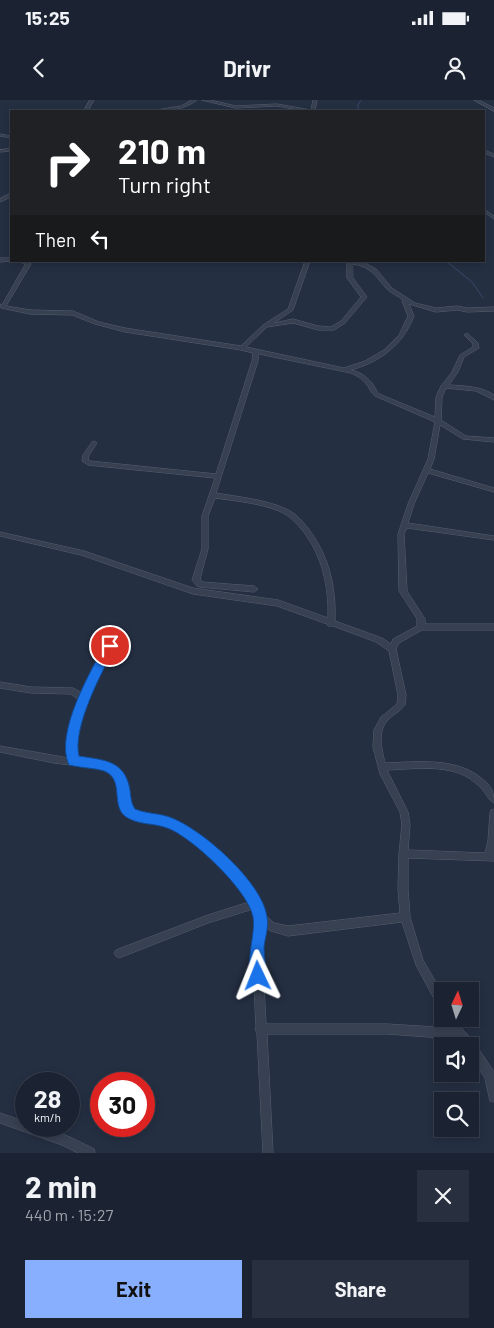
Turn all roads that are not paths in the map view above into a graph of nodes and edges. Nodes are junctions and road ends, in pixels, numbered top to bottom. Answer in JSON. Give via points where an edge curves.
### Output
{"nodes":[{"id":1,"x":195,"y":100,"type":"edge"},
{"id":2,"x":204,"y":100,"type":"edge"},
{"id":3,"x":290,"y":100,"type":"edge"},
{"id":4,"x":476,"y":100,"type":"edge"},
{"id":5,"x":291,"y":108,"type":"edge"},
{"id":6,"x":255,"y":109,"type":"edge"},
{"id":7,"x":174,"y":110,"type":"edge"},
{"id":8,"x":305,"y":110,"type":"edge"},
{"id":9,"x":494,"y":110,"type":"edge"},
{"id":10,"x":24,"y":262,"type":"edge"},
{"id":11,"x":308,"y":262,"type":"edge"},
{"id":12,"x":350,"y":262,"type":"edge"},
{"id":13,"x":354,"y":262,"type":"edge"},
{"id":14,"x":405,"y":300,"type":"junction"},
{"id":15,"x":494,"y":304,"type":"edge"},
{"id":16,"x":1,"y":307,"type":"edge"},
{"id":17,"x":491,"y":308,"type":"edge"},
{"id":18,"x":265,"y":326,"type":"junction"},
{"id":19,"x":467,"y":335,"type":"dead end"},
{"id":20,"x":242,"y":348,"type":"junction"},
{"id":21,"x":256,"y":352,"type":"junction"},
{"id":22,"x":345,"y":369,"type":"junction"},
{"id":23,"x":444,"y":386,"type":"junction"},
{"id":24,"x":494,"y":398,"type":"edge"},
{"id":25,"x":438,"y":421,"type":"junction"},
{"id":26,"x":494,"y":440,"type":"edge"},
{"id":27,"x":94,"y":443,"type":"dead end"},
{"id":28,"x":427,"y":470,"type":"junction"},
{"id":29,"x":220,"y":476,"type":"junction"},
{"id":30,"x":494,"y":490,"type":"edge"},
{"id":31,"x":213,"y":495,"type":"junction"},
{"id":32,"x":404,"y":525,"type":"junction"},
{"id":33,"x":0,"y":534,"type":"edge"},
{"id":34,"x":494,"y":538,"type":"edge"},
{"id":35,"x":254,"y":589,"type":"dead end"},
{"id":36,"x":331,"y":624,"type":"junction"},
{"id":37,"x":422,"y":627,"type":"junction"},
{"id":38,"x":494,"y":627,"type":"edge"},
{"id":39,"x":110,"y":634,"type":"dead end"},
{"id":40,"x":392,"y":649,"type":"junction"},
{"id":41,"x":0,"y":685,"type":"edge"},
{"id":42,"x":84,"y":700,"type":"junction"},
{"id":43,"x":0,"y":749,"type":"edge"},
{"id":44,"x":74,"y":761,"type":"junction"},
{"id":45,"x":382,"y":768,"type":"junction"},
{"id":46,"x":494,"y":798,"type":"edge"},
{"id":47,"x":494,"y":813,"type":"edge"},
{"id":48,"x":403,"y":854,"type":"junction"},
{"id":49,"x":491,"y":857,"type":"edge"},
{"id":50,"x":256,"y":904,"type":"junction"},
{"id":51,"x":260,"y":917,"type":"junction"},
{"id":52,"x":406,"y":917,"type":"junction"},
{"id":53,"x":119,"y":953,"type":"dead end"},
{"id":54,"x":434,"y":988,"type":"edge"},
{"id":55,"x":456,"y":1028,"type":"edge"},
{"id":56,"x":260,"y":1029,"type":"junction"},
{"id":57,"x":459,"y":1034,"type":"junction"},
{"id":58,"x":462,"y":1037,"type":"edge"},
{"id":59,"x":479,"y":1060,"type":"edge"},
{"id":60,"x":494,"y":1097,"type":"edge"},
{"id":61,"x":0,"y":1118,"type":"edge"},
{"id":62,"x":90,"y":1153,"type":"edge"},
{"id":63,"x":268,"y":1153,"type":"edge"}],
"edges":[{"from":1,"to":7,"type":"street"},
{"from":2,"to":6,"type":"street"},
{"from":3,"to":5,"type":"street"},
{"from":4,"to":9,"type":"street"},
{"from":5,"to":6,"type":"street","via":[[263,104]]},
{"from":5,"to":8,"type":"street"},
{"from":10,"to":16,"type":"street","via":[[28,264]]},
{"from":11,"to":18,"type":"street","via":[[290,310]]},
{"from":12,"to":18,"type":"street","via":[[349,276],[364,297],[338,327],[325,329],[293,321]]},
{"from":13,"to":14,"type":"street","via":[[374,270],[390,289]]},
{"from":14,"to":17,"type":"street","via":[[436,310]]},
{"from":14,"to":22,"type":"street","via":[[411,316],[406,330],[371,361]]},
{"from":15,"to":17,"type":"street"},
{"from":16,"to":20,"type":"street","via":[[30,312],[73,313],[126,330]]},
{"from":18,"to":20,"type":"street"},
{"from":19,"to":23,"type":"street","via":[[476,348],[462,356]]},
{"from":20,"to":21,"type":"street"},
{"from":21,"to":22,"type":"street"},
{"from":21,"to":29,"type":"street"},
{"from":22,"to":25,"type":"street","via":[[360,374],[377,395]]},
{"from":23,"to":24,"type":"street","via":[[486,392]]},
{"from":23,"to":25,"type":"street","via":[[439,397]]},
{"from":25,"to":26,"type":"street","via":[[465,438]]},
{"from":25,"to":28,"type":"street"},
{"from":27,"to":29,"type":"street","via":[[86,456],[88,463]]},
{"from":28,"to":30,"type":"street"},
{"from":28,"to":32,"type":"street"},
{"from":29,"to":31,"type":"street"},
{"from":31,"to":35,"type":"street","via":[[203,525],[205,550],[196,580],[200,584]]},
{"from":31,"to":36,"type":"street","via":[[286,511],[302,526],[315,541],[327,567],[333,606]]},
{"from":32,"to":34,"type":"street"},
{"from":32,"to":37,"type":"street","via":[[401,534],[403,591],[421,619]]},
{"from":33,"to":36,"type":"street","via":[[82,553],[193,591],[278,603]]},
{"from":36,"to":40,"type":"street","via":[[379,640]]},
{"from":37,"to":38,"type":"street"},
{"from":37,"to":40,"type":"street","via":[[396,641]]},
{"from":39,"to":42,"type":"street","via":[[110,646]]},
{"from":40,"to":45,"type":"street","via":[[402,695],[401,705],[384,719],[378,730]]},
{"from":41,"to":42,"type":"street","via":[[73,691]]},
{"from":42,"to":44,"type":"street","via":[[72,743]]},
{"from":43,"to":44,"type":"street"},
{"from":44,"to":50,"type":"street","via":[[113,770],[122,780],[126,807],[131,813],[168,822],[194,836],[237,876]]},
{"from":45,"to":46,"type":"street","via":[[456,768],[476,778]]},
{"from":45,"to":48,"type":"street","via":[[404,812]]},
{"from":47,"to":49,"type":"street"},
{"from":48,"to":49,"type":"street"},
{"from":48,"to":52,"type":"street"},
{"from":50,"to":51,"type":"street"},
{"from":50,"to":53,"type":"street"},
{"from":51,"to":52,"type":"street","via":[[271,926],[288,931]]},
{"from":51,"to":56,"type":"street","via":[[257,947]]},
{"from":52,"to":54,"type":"street","via":[[419,962]]},
{"from":55,"to":57,"type":"street"},
{"from":56,"to":57,"type":"street","via":[[387,1029]]},
{"from":56,"to":63,"type":"street"},
{"from":57,"to":58,"type":"street"},
{"from":59,"to":60,"type":"street","via":[[490,1076]]},
{"from":61,"to":62,"type":"street","via":[[64,1140]]}]}
